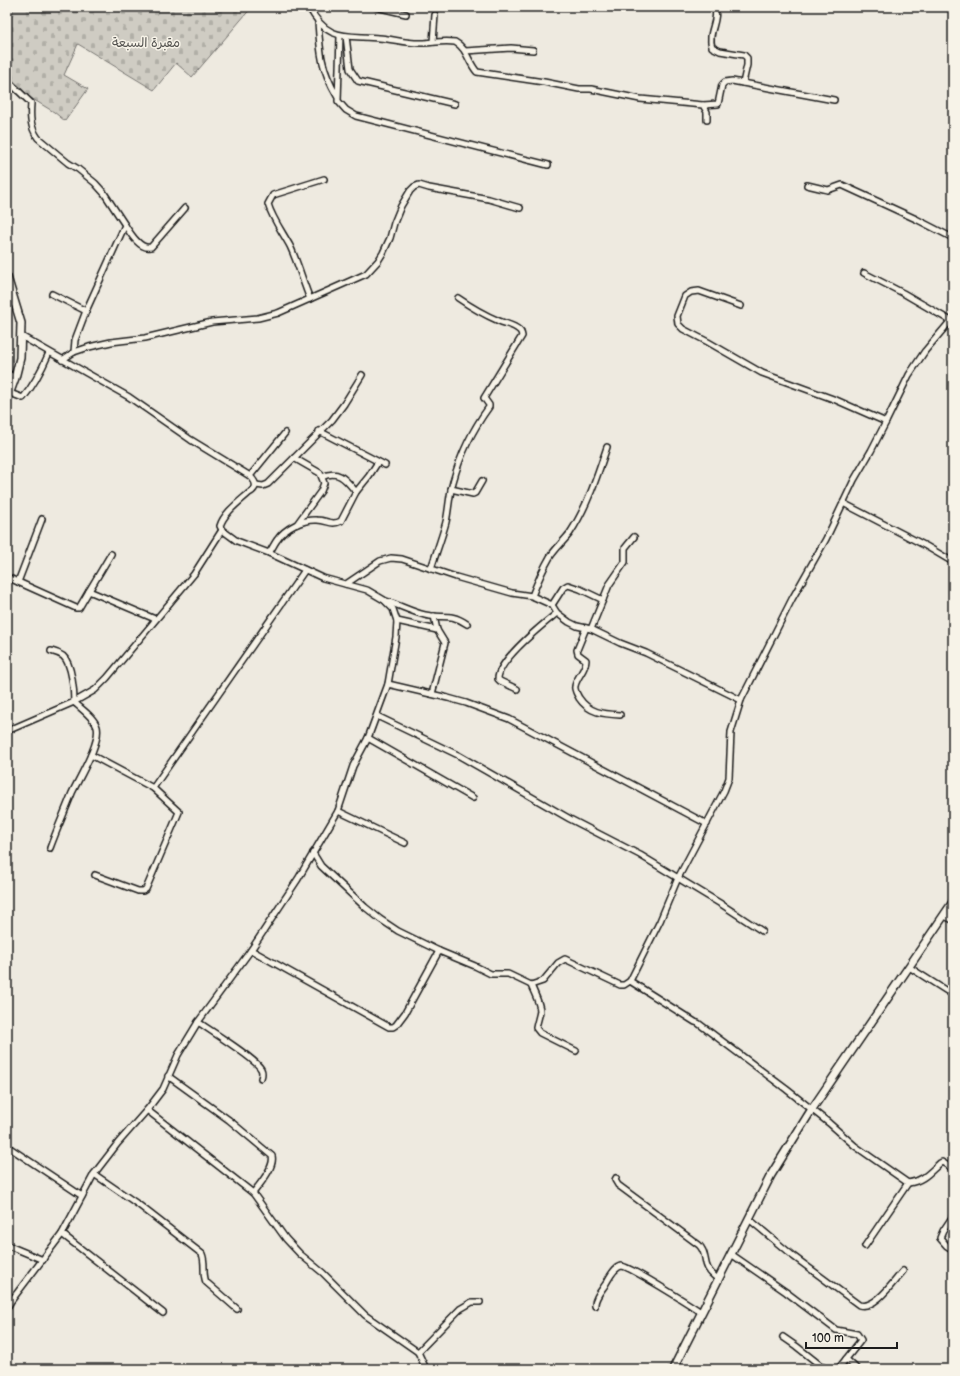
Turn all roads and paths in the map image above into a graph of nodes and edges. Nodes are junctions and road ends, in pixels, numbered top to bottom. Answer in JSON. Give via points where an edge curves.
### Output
{"nodes":[{"id":1,"x":309,"y":7,"type":"edge"},
{"id":2,"x":376,"y":7,"type":"edge"},
{"id":3,"x":713,"y":7,"type":"edge"},
{"id":4,"x":406,"y":14,"type":"dead end"},
{"id":5,"x":435,"y":15,"type":"dead end"},
{"id":6,"x":318,"y":22,"type":"junction"},
{"id":7,"x":340,"y":36,"type":"junction"},
{"id":8,"x":346,"y":36,"type":"junction"},
{"id":9,"x":433,"y":42,"type":"junction"},
{"id":10,"x":533,"y":50,"type":"dead end"},
{"id":11,"x":465,"y":51,"type":"junction"},
{"id":12,"x":7,"y":80,"type":"edge"},
{"id":13,"x":743,"y":83,"type":"junction"},
{"id":14,"x":338,"y":97,"type":"junction"},
{"id":15,"x":834,"y":100,"type":"dead end"},
{"id":16,"x":455,"y":104,"type":"dead end"},
{"id":17,"x":703,"y":105,"type":"junction"},
{"id":18,"x":707,"y":120,"type":"dead end"},
{"id":19,"x":548,"y":165,"type":"dead end"},
{"id":20,"x":324,"y":179,"type":"dead end"},
{"id":21,"x":808,"y":185,"type":"dead end"},
{"id":22,"x":185,"y":208,"type":"dead end"},
{"id":23,"x":520,"y":208,"type":"dead end"},
{"id":24,"x":125,"y":225,"type":"junction"},
{"id":25,"x":953,"y":238,"type":"edge"},
{"id":26,"x":864,"y":273,"type":"dead end"},
{"id":27,"x":7,"y":277,"type":"edge"},
{"id":28,"x":52,"y":294,"type":"dead end"},
{"id":29,"x":458,"y":298,"type":"dead end"},
{"id":30,"x":310,"y":299,"type":"junction"},
{"id":31,"x":741,"y":306,"type":"dead end"},
{"id":32,"x":86,"y":311,"type":"junction"},
{"id":33,"x":952,"y":319,"type":"edge"},
{"id":34,"x":21,"y":336,"type":"junction"},
{"id":35,"x":74,"y":352,"type":"junction"},
{"id":36,"x":50,"y":353,"type":"junction"},
{"id":37,"x":62,"y":360,"type":"junction"},
{"id":38,"x":7,"y":373,"type":"edge"},
{"id":39,"x":362,"y":375,"type":"dead end"},
{"id":40,"x":15,"y":378,"type":"junction"},
{"id":41,"x":8,"y":396,"type":"edge"},
{"id":42,"x":886,"y":422,"type":"junction"},
{"id":43,"x":319,"y":431,"type":"junction"},
{"id":44,"x":285,"y":433,"type":"dead end"},
{"id":45,"x":607,"y":447,"type":"dead end"},
{"id":46,"x":294,"y":458,"type":"junction"},
{"id":47,"x":378,"y":462,"type":"junction"},
{"id":48,"x":385,"y":465,"type":"dead end"},
{"id":49,"x":250,"y":476,"type":"junction"},
{"id":50,"x":322,"y":478,"type":"junction"},
{"id":51,"x":482,"y":481,"type":"dead end"},
{"id":52,"x":256,"y":485,"type":"junction"},
{"id":53,"x":451,"y":489,"type":"junction"},
{"id":54,"x":356,"y":492,"type":"junction"},
{"id":55,"x":843,"y":503,"type":"junction"},
{"id":56,"x":42,"y":519,"type":"dead end"},
{"id":57,"x":297,"y":524,"type":"junction"},
{"id":58,"x":222,"y":530,"type":"junction"},
{"id":59,"x":634,"y":537,"type":"dead end"},
{"id":60,"x":269,"y":553,"type":"junction"},
{"id":61,"x":111,"y":554,"type":"dead end"},
{"id":62,"x":953,"y":562,"type":"edge"},
{"id":63,"x":431,"y":569,"type":"junction"},
{"id":64,"x":305,"y":570,"type":"junction"},
{"id":65,"x":7,"y":577,"type":"edge"},
{"id":66,"x":18,"y":582,"type":"junction"},
{"id":67,"x":346,"y":584,"type":"junction"},
{"id":68,"x":89,"y":591,"type":"junction"},
{"id":69,"x":532,"y":596,"type":"junction"},
{"id":70,"x":384,"y":600,"type":"junction"},
{"id":71,"x":603,"y":600,"type":"junction"},
{"id":72,"x":552,"y":605,"type":"junction"},
{"id":73,"x":557,"y":613,"type":"junction"},
{"id":74,"x":434,"y":616,"type":"junction"},
{"id":75,"x":155,"y":619,"type":"junction"},
{"id":76,"x":397,"y":622,"type":"junction"},
{"id":77,"x":467,"y":624,"type":"dead end"},
{"id":78,"x":589,"y":628,"type":"junction"},
{"id":79,"x":437,"y":630,"type":"junction"},
{"id":80,"x":51,"y":651,"type":"dead end"},
{"id":81,"x":388,"y":684,"type":"junction"},
{"id":82,"x":517,"y":689,"type":"dead end"},
{"id":83,"x":432,"y":694,"type":"junction"},
{"id":84,"x":741,"y":700,"type":"junction"},
{"id":85,"x":74,"y":702,"type":"junction"},
{"id":86,"x":620,"y":715,"type":"dead end"},
{"id":87,"x":377,"y":716,"type":"junction"},
{"id":88,"x":7,"y":731,"type":"edge"},
{"id":89,"x":368,"y":738,"type":"junction"},
{"id":90,"x":91,"y":755,"type":"junction"},
{"id":91,"x":153,"y":788,"type":"junction"},
{"id":92,"x":473,"y":798,"type":"dead end"},
{"id":93,"x":338,"y":811,"type":"junction"},
{"id":94,"x":707,"y":824,"type":"junction"},
{"id":95,"x":405,"y":843,"type":"dead end"},
{"id":96,"x":50,"y":848,"type":"dead end"},
{"id":97,"x":313,"y":853,"type":"junction"},
{"id":98,"x":95,"y":875,"type":"dead end"},
{"id":99,"x":678,"y":878,"type":"junction"},
{"id":100,"x":953,"y":902,"type":"edge"},
{"id":101,"x":945,"y":915,"type":"junction"},
{"id":102,"x":953,"y":919,"type":"edge"},
{"id":103,"x":762,"y":931,"type":"dead end"},
{"id":104,"x":251,"y":950,"type":"junction"},
{"id":105,"x":439,"y":951,"type":"junction"},
{"id":106,"x":909,"y":967,"type":"junction"},
{"id":107,"x":630,"y":981,"type":"junction"},
{"id":108,"x":531,"y":985,"type":"junction"},
{"id":109,"x":953,"y":995,"type":"edge"},
{"id":110,"x":198,"y":1022,"type":"junction"},
{"id":111,"x":576,"y":1051,"type":"dead end"},
{"id":112,"x":168,"y":1076,"type":"junction"},
{"id":113,"x":261,"y":1078,"type":"dead end"},
{"id":114,"x":812,"y":1109,"type":"junction"},
{"id":115,"x":147,"y":1110,"type":"junction"},
{"id":116,"x":7,"y":1146,"type":"edge"},
{"id":117,"x":953,"y":1169,"type":"edge"},
{"id":118,"x":94,"y":1174,"type":"junction"},
{"id":119,"x":616,"y":1178,"type":"dead end"},
{"id":120,"x":908,"y":1183,"type":"junction"},
{"id":121,"x":254,"y":1193,"type":"junction"},
{"id":122,"x":82,"y":1196,"type":"junction"},
{"id":123,"x":953,"y":1216,"type":"edge"},
{"id":124,"x":749,"y":1219,"type":"junction"},
{"id":125,"x":62,"y":1234,"type":"junction"},
{"id":126,"x":7,"y":1245,"type":"edge"},
{"id":127,"x":865,"y":1246,"type":"dead end"},
{"id":128,"x":953,"y":1250,"type":"edge"},
{"id":129,"x":731,"y":1254,"type":"junction"},
{"id":130,"x":43,"y":1260,"type":"junction"},
{"id":131,"x":903,"y":1271,"type":"dead end"},
{"id":132,"x":718,"y":1279,"type":"junction"},
{"id":133,"x":480,"y":1302,"type":"dead end"},
{"id":134,"x":595,"y":1306,"type":"dead end"},
{"id":135,"x":7,"y":1308,"type":"edge"},
{"id":136,"x":238,"y":1309,"type":"dead end"},
{"id":137,"x":701,"y":1312,"type":"junction"},
{"id":138,"x":163,"y":1313,"type":"dead end"},
{"id":139,"x":783,"y":1337,"type":"dead end"},
{"id":140,"x":418,"y":1352,"type":"junction"},
{"id":141,"x":846,"y":1359,"type":"junction"},
{"id":142,"x":426,"y":1369,"type":"edge"},
{"id":143,"x":673,"y":1369,"type":"edge"},
{"id":144,"x":825,"y":1369,"type":"edge"},
{"id":145,"x":838,"y":1369,"type":"edge"},
{"id":146,"x":857,"y":1369,"type":"edge"}],
"edges":[{"from":1,"to":6,"type":"street"},
{"from":2,"to":4,"type":"street"},
{"from":3,"to":13,"type":"street","via":[[716,12],[710,42],[712,47],[720,51],[744,55],[747,58]]},
{"from":5,"to":9,"type":"street"},
{"from":6,"to":7,"type":"street"},
{"from":6,"to":14,"type":"street","via":[[325,70]]},
{"from":7,"to":8,"type":"street"},
{"from":7,"to":14,"type":"street"},
{"from":8,"to":9,"type":"street","via":[[416,43]]},
{"from":8,"to":16,"type":"street","via":[[350,68],[358,81]]},
{"from":9,"to":11,"type":"street","via":[[455,42]]},
{"from":10,"to":11,"type":"street","via":[[511,48]]},
{"from":11,"to":17,"type":"street","via":[[477,72],[640,99]]},
{"from":12,"to":24,"type":"street","via":[[31,103],[31,122],[38,138],[95,183]]},
{"from":13,"to":15,"type":"street"},
{"from":13,"to":17,"type":"street","via":[[725,82],[718,104]]},
{"from":14,"to":19,"type":"street","via":[[341,105],[356,116]]},
{"from":17,"to":18,"type":"street","via":[[707,112]]},
{"from":20,"to":30,"type":"street","via":[[273,195],[268,204],[291,248]]},
{"from":21,"to":25,"type":"street","via":[[828,190],[842,186]]},
{"from":22,"to":24,"type":"street","via":[[151,247],[142,246]]},
{"from":23,"to":30,"type":"street","via":[[419,185],[414,187],[401,206],[390,238],[378,261],[366,274]]},
{"from":24,"to":32,"type":"street"},
{"from":26,"to":33,"type":"street"},
{"from":27,"to":34,"type":"street","via":[[21,323]]},
{"from":28,"to":32,"type":"street"},
{"from":29,"to":53,"type":"street","via":[[514,327],[522,336],[484,398],[489,406],[465,450]]},
{"from":30,"to":35,"type":"street","via":[[278,313],[258,318],[212,322]]},
{"from":31,"to":42,"type":"street","via":[[699,291],[691,292],[685,296],[677,316],[678,324],[762,373],[836,400]]},
{"from":32,"to":35,"type":"street","via":[[75,340]]},
{"from":33,"to":42,"type":"street","via":[[916,363]]},
{"from":34,"to":36,"type":"street"},
{"from":34,"to":40,"type":"street","via":[[20,358]]},
{"from":35,"to":37,"type":"street"},
{"from":36,"to":37,"type":"street"},
{"from":36,"to":41,"type":"street","via":[[40,375],[23,398]]},
{"from":37,"to":49,"type":"street","via":[[129,396],[191,440]]},
{"from":38,"to":40,"type":"street"},
{"from":39,"to":43,"type":"street","via":[[332,420]]},
{"from":40,"to":41,"type":"street"},
{"from":42,"to":55,"type":"street"},
{"from":43,"to":46,"type":"street"},
{"from":43,"to":47,"type":"street"},
{"from":44,"to":49,"type":"street"},
{"from":45,"to":69,"type":"street","via":[[589,497],[570,532],[551,556]]},
{"from":46,"to":50,"type":"street","via":[[320,473]]},
{"from":46,"to":52,"type":"street","via":[[268,484]]},
{"from":47,"to":48,"type":"street"},
{"from":47,"to":54,"type":"street"},
{"from":49,"to":52,"type":"street"},
{"from":50,"to":54,"type":"street","via":[[332,474],[341,476]]},
{"from":50,"to":57,"type":"street","via":[[324,483],[321,491]]},
{"from":51,"to":53,"type":"street","via":[[473,494]]},
{"from":52,"to":58,"type":"street","via":[[222,520]]},
{"from":53,"to":63,"type":"street","via":[[446,522]]},
{"from":54,"to":57,"type":"street","via":[[341,521],[332,524],[318,520]]},
{"from":55,"to":62,"type":"street"},
{"from":55,"to":84,"type":"street"},
{"from":56,"to":66,"type":"street"},
{"from":57,"to":60,"type":"street","via":[[277,539]]},
{"from":58,"to":60,"type":"street","via":[[237,540]]},
{"from":58,"to":75,"type":"street","via":[[194,574]]},
{"from":59,"to":71,"type":"street","via":[[625,548],[625,562],[609,585]]},
{"from":60,"to":64,"type":"street"},
{"from":61,"to":68,"type":"street"},
{"from":63,"to":67,"type":"street","via":[[391,558],[380,561]]},
{"from":63,"to":69,"type":"street","via":[[512,593]]},
{"from":64,"to":67,"type":"street"},
{"from":64,"to":91,"type":"street"},
{"from":65,"to":66,"type":"street"},
{"from":66,"to":68,"type":"street","via":[[76,608],[79,608]]},
{"from":67,"to":70,"type":"street","via":[[367,590]]},
{"from":68,"to":75,"type":"street"},
{"from":69,"to":72,"type":"street"},
{"from":70,"to":74,"type":"street"},
{"from":70,"to":76,"type":"street","via":[[393,609]]},
{"from":71,"to":72,"type":"street","via":[[568,585],[563,588]]},
{"from":71,"to":78,"type":"street"},
{"from":72,"to":73,"type":"street"},
{"from":73,"to":78,"type":"street","via":[[568,622]]},
{"from":73,"to":82,"type":"street","via":[[520,645],[498,675],[500,681]]},
{"from":74,"to":77,"type":"street","via":[[451,616]]},
{"from":74,"to":79,"type":"street"},
{"from":75,"to":85,"type":"street","via":[[107,678],[95,690]]},
{"from":76,"to":79,"type":"street"},
{"from":76,"to":81,"type":"street"},
{"from":78,"to":84,"type":"street"},
{"from":78,"to":86,"type":"street","via":[[577,650],[586,660],[585,668],[575,686],[577,695],[586,707],[598,713]]},
{"from":79,"to":83,"type":"street","via":[[445,643]]},
{"from":80,"to":85,"type":"street","via":[[64,657],[67,663],[74,686]]},
{"from":81,"to":83,"type":"street"},
{"from":81,"to":87,"type":"street"},
{"from":83,"to":94,"type":"street","via":[[510,719]]},
{"from":84,"to":94,"type":"street","via":[[732,732],[728,778]]},
{"from":85,"to":88,"type":"street"},
{"from":85,"to":90,"type":"street","via":[[94,720],[97,728]]},
{"from":87,"to":89,"type":"street"},
{"from":87,"to":99,"type":"street","via":[[458,755]]},
{"from":89,"to":92,"type":"street"},
{"from":89,"to":93,"type":"street","via":[[353,766]]},
{"from":90,"to":91,"type":"street"},
{"from":90,"to":96,"type":"street"},
{"from":91,"to":98,"type":"street","via":[[179,812],[146,889],[138,891]]},
{"from":93,"to":95,"type":"street"},
{"from":93,"to":97,"type":"street"},
{"from":94,"to":99,"type":"street"},
{"from":97,"to":104,"type":"street"},
{"from":97,"to":105,"type":"street","via":[[321,866],[380,919]]},
{"from":99,"to":103,"type":"street"},
{"from":99,"to":107,"type":"street"},
{"from":100,"to":101,"type":"street"},
{"from":101,"to":102,"type":"street"},
{"from":101,"to":106,"type":"street"},
{"from":104,"to":105,"type":"street","via":[[389,1027],[396,1025],[405,1013]]},
{"from":104,"to":110,"type":"street"},
{"from":105,"to":108,"type":"street","via":[[491,974],[508,974]]},
{"from":106,"to":109,"type":"street"},
{"from":106,"to":114,"type":"street"},
{"from":107,"to":108,"type":"street","via":[[620,985],[565,959],[558,963],[543,981]]},
{"from":107,"to":114,"type":"street","via":[[698,1023]]},
{"from":108,"to":111,"type":"street","via":[[540,1008],[536,1028]]},
{"from":110,"to":112,"type":"street"},
{"from":110,"to":113,"type":"street","via":[[260,1068]]},
{"from":112,"to":115,"type":"street","via":[[163,1090]]},
{"from":112,"to":121,"type":"street","via":[[230,1120],[272,1156],[272,1163],[265,1178]]},
{"from":114,"to":120,"type":"street","via":[[855,1146]]},
{"from":114,"to":124,"type":"street","via":[[771,1175]]},
{"from":115,"to":118,"type":"street"},
{"from":115,"to":121,"type":"street"},
{"from":116,"to":122,"type":"street"},
{"from":117,"to":120,"type":"street","via":[[942,1162],[923,1179]]},
{"from":118,"to":122,"type":"street"},
{"from":118,"to":136,"type":"street","via":[[202,1254],[206,1282]]},
{"from":119,"to":132,"type":"street","via":[[618,1185],[699,1245],[703,1250],[706,1267]]},
{"from":120,"to":127,"type":"street"},
{"from":121,"to":140,"type":"street","via":[[286,1239],[300,1254],[365,1315]]},
{"from":122,"to":125,"type":"street"},
{"from":123,"to":128,"type":"street","via":[[940,1238]]},
{"from":124,"to":129,"type":"street"},
{"from":124,"to":131,"type":"street","via":[[793,1256],[864,1307],[876,1301]]},
{"from":125,"to":130,"type":"street"},
{"from":125,"to":138,"type":"street"},
{"from":126,"to":130,"type":"street"},
{"from":129,"to":132,"type":"street"},
{"from":129,"to":141,"type":"street","via":[[836,1330],[860,1336],[860,1340]]},
{"from":130,"to":135,"type":"street"},
{"from":132,"to":137,"type":"street"},
{"from":133,"to":140,"type":"street","via":[[472,1302],[460,1309]]},
{"from":134,"to":137,"type":"street","via":[[615,1270],[625,1266]]},
{"from":137,"to":143,"type":"street"},
{"from":139,"to":144,"type":"street"},
{"from":140,"to":142,"type":"street"},
{"from":141,"to":145,"type":"street"},
{"from":141,"to":146,"type":"street"}]}
